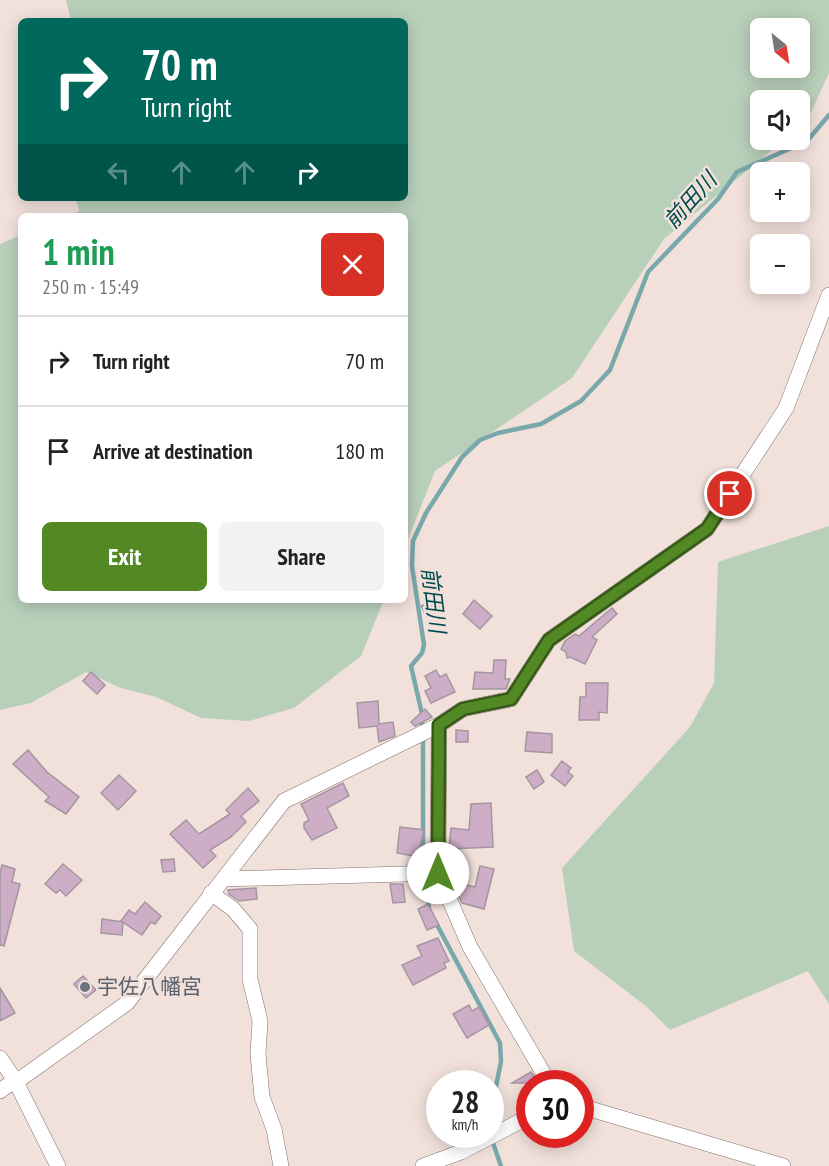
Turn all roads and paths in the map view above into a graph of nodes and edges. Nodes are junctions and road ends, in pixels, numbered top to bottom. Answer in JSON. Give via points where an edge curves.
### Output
{"nodes":[{"id":1,"x":829,"y":295,"type":"edge"},
{"id":2,"x":439,"y":725,"type":"junction"},
{"id":3,"x":438,"y":873,"type":"junction"},
{"id":4,"x":224,"y":879,"type":"junction"},
{"id":5,"x":212,"y":893,"type":"junction"},
{"id":6,"x":0,"y":1058,"type":"edge"},
{"id":7,"x":541,"y":1070,"type":"edge"},
{"id":8,"x":15,"y":1081,"type":"junction"},
{"id":9,"x":0,"y":1091,"type":"edge"},
{"id":10,"x":594,"y":1110,"type":"edge"},
{"id":11,"x":516,"y":1123,"type":"edge"},
{"id":12,"x":58,"y":1166,"type":"edge"},
{"id":13,"x":281,"y":1166,"type":"edge"},
{"id":14,"x":423,"y":1166,"type":"edge"},
{"id":15,"x":783,"y":1166,"type":"edge"}],
"edges":[{"from":1,"to":2,"type":"street","via":[[786,408],[707,529],[549,640],[511,699],[463,709]]},
{"from":2,"to":3,"type":"street"},
{"from":2,"to":4,"type":"street","via":[[284,801]]},
{"from":3,"to":4,"type":"street"},
{"from":3,"to":7,"type":"street","via":[[470,947]]},
{"from":4,"to":5,"type":"street"},
{"from":5,"to":8,"type":"street","via":[[127,1003]]},
{"from":5,"to":13,"type":"street","via":[[250,929],[250,979],[260,1021],[262,1097],[274,1129]]},
{"from":6,"to":8,"type":"street"},
{"from":8,"to":9,"type":"street"},
{"from":8,"to":12,"type":"street"},
{"from":10,"to":15,"type":"street"},
{"from":11,"to":14,"type":"street","via":[[461,1152]]}]}
